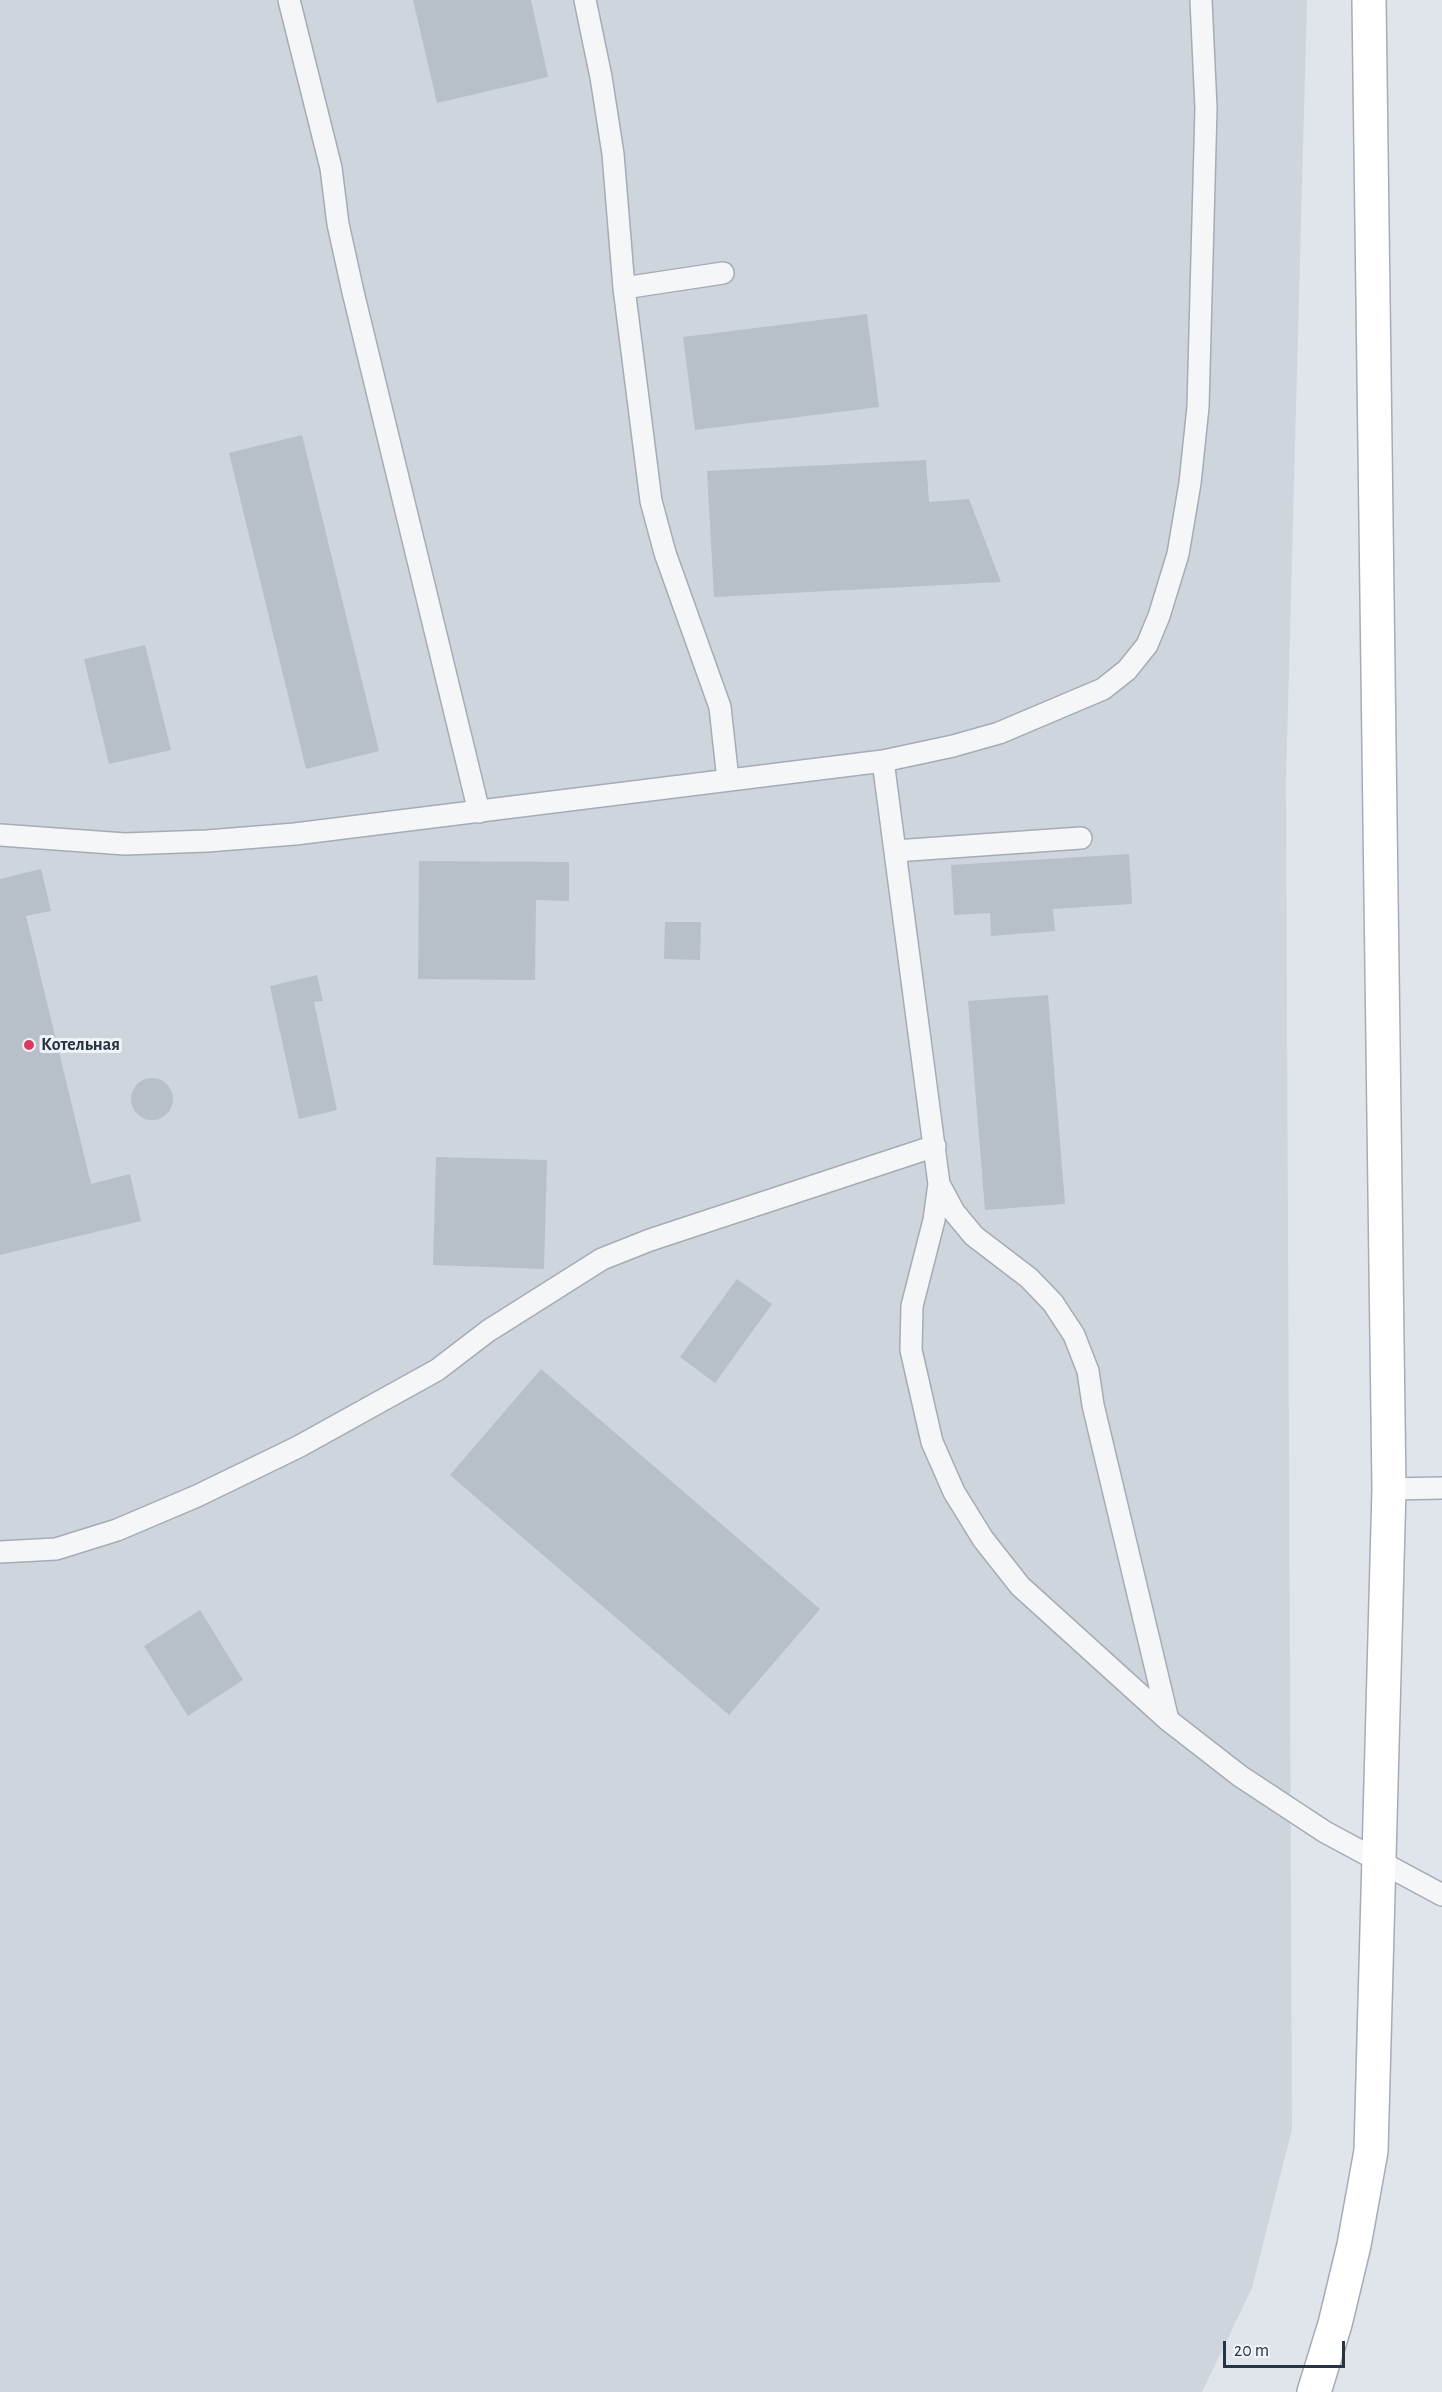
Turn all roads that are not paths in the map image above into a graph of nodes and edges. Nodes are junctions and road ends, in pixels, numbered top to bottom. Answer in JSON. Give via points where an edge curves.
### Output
{"nodes":[{"id":1,"x":289,"y":0,"type":"edge"},
{"id":2,"x":585,"y":0,"type":"edge"},
{"id":3,"x":1201,"y":0,"type":"edge"},
{"id":4,"x":1370,"y":0,"type":"edge"},
{"id":5,"x":723,"y":273,"type":"dead end"},
{"id":6,"x":624,"y":288,"type":"junction"},
{"id":7,"x":883,"y":761,"type":"junction"},
{"id":8,"x":728,"y":780,"type":"junction"},
{"id":9,"x":479,"y":812,"type":"junction"},
{"id":10,"x":0,"y":835,"type":"edge"},
{"id":11,"x":1081,"y":838,"type":"dead end"},
{"id":12,"x":895,"y":851,"type":"junction"},
{"id":13,"x":934,"y":1146,"type":"junction"},
{"id":14,"x":939,"y":1184,"type":"junction"},
{"id":15,"x":1442,"y":1488,"type":"edge"},
{"id":16,"x":1389,"y":1489,"type":"junction"},
{"id":17,"x":0,"y":1552,"type":"edge"},
{"id":18,"x":1167,"y":1720,"type":"junction"},
{"id":19,"x":1378,"y":1861,"type":"junction"},
{"id":20,"x":1442,"y":1895,"type":"edge"},
{"id":21,"x":1314,"y":2392,"type":"edge"}],
"edges":[{"from":1,"to":9,"type":"lane","via":[[331,168],[353,292]]},
{"from":2,"to":6,"type":"lane","via":[[613,154]]},
{"from":3,"to":7,"type":"lane","via":[[1206,108],[1198,407],[1178,554],[1160,616],[1147,645],[1127,670],[1103,689],[999,733]]},
{"from":4,"to":16,"type":"main road"},
{"from":5,"to":6,"type":"lane"},
{"from":6,"to":8,"type":"lane","via":[[651,501],[665,553],[720,706]]},
{"from":7,"to":8,"type":"lane"},
{"from":7,"to":12,"type":"lane"},
{"from":8,"to":9,"type":"lane"},
{"from":9,"to":10,"type":"lane","via":[[207,841],[125,844]]},
{"from":11,"to":12,"type":"lane"},
{"from":12,"to":13,"type":"lane"},
{"from":13,"to":14,"type":"lane"},
{"from":13,"to":17,"type":"lane","via":[[602,1259],[488,1331],[437,1370],[298,1447],[117,1530],[56,1549]]},
{"from":14,"to":18,"type":"lane","via":[[954,1212],[974,1236],[1029,1278],[1053,1303],[1074,1335],[1088,1371]]},
{"from":14,"to":18,"type":"lane","via":[[912,1306],[911,1350],[937,1452],[954,1492],[983,1539],[1020,1586]]},
{"from":15,"to":16,"type":"lane"},
{"from":16,"to":19,"type":"main road"},
{"from":18,"to":19,"type":"lane","via":[[1240,1776],[1325,1832]]},
{"from":19,"to":20,"type":"lane"},
{"from":19,"to":21,"type":"main road","via":[[1371,2151],[1354,2245]]}]}
